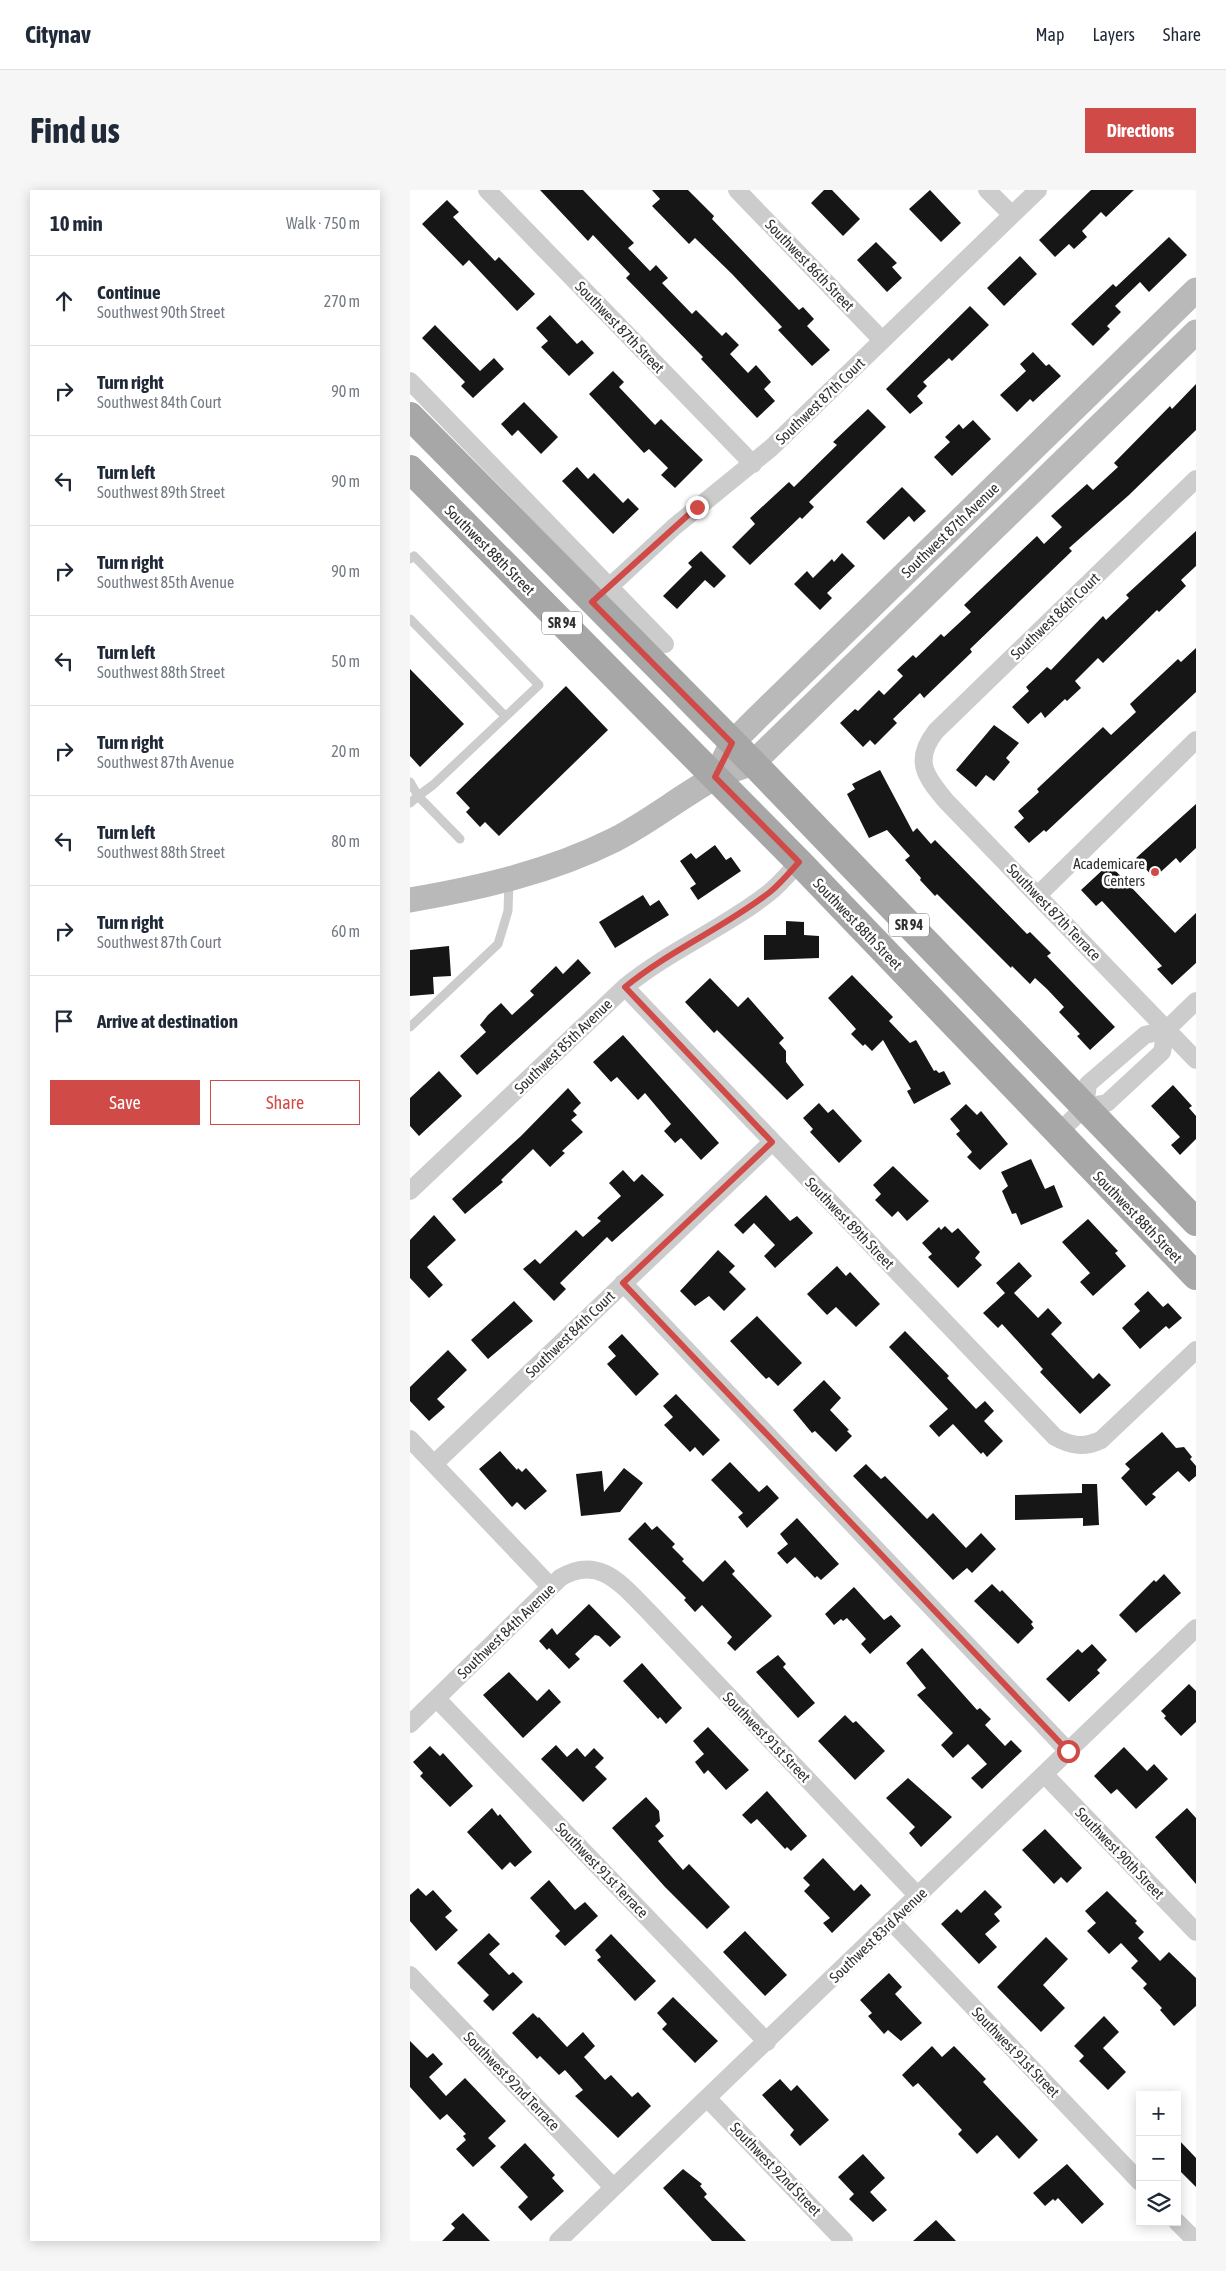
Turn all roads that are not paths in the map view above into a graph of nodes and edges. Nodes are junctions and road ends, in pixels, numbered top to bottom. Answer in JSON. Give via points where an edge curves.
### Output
{"nodes":[{"id":1,"x":487,"y":190,"type":"edge"},
{"id":2,"x":737,"y":190,"type":"edge"},
{"id":3,"x":987,"y":190,"type":"edge"},
{"id":4,"x":1038,"y":190,"type":"edge"},
{"id":5,"x":1012,"y":215,"type":"junction"},
{"id":6,"x":1196,"y":290,"type":"edge"},
{"id":7,"x":1196,"y":332,"type":"edge"},
{"id":8,"x":882,"y":340,"type":"junction"},
{"id":9,"x":410,"y":381,"type":"edge"},
{"id":10,"x":410,"y":416,"type":"edge"},
{"id":11,"x":753,"y":464,"type":"junction"},
{"id":12,"x":410,"y":469,"type":"edge"},
{"id":13,"x":1196,"y":479,"type":"edge"},
{"id":14,"x":410,"y":559,"type":"edge"},
{"id":15,"x":601,"y":594,"type":"junction"},
{"id":16,"x":410,"y":619,"type":"edge"},
{"id":17,"x":665,"y":644,"type":"dead end"},
{"id":18,"x":505,"y":716,"type":"junction"},
{"id":19,"x":1196,"y":740,"type":"edge"},
{"id":20,"x":732,"y":743,"type":"junction"},
{"id":21,"x":923,"y":758,"type":"joint"},
{"id":22,"x":753,"y":763,"type":"junction"},
{"id":23,"x":715,"y":777,"type":"junction"},
{"id":24,"x":410,"y":782,"type":"edge"},
{"id":25,"x":418,"y":796,"type":"junction"},
{"id":26,"x":410,"y":803,"type":"edge"},
{"id":27,"x":460,"y":839,"type":"dead end"},
{"id":28,"x":799,"y":862,"type":"junction"},
{"id":29,"x":509,"y":879,"type":"junction"},
{"id":30,"x":1038,"y":895,"type":"junction"},
{"id":31,"x":410,"y":900,"type":"edge"},
{"id":32,"x":625,"y":987,"type":"junction"},
{"id":33,"x":1196,"y":1001,"type":"edge"},
{"id":34,"x":410,"y":1027,"type":"edge"},
{"id":35,"x":1166,"y":1030,"type":"junction"},
{"id":36,"x":1196,"y":1060,"type":"edge"},
{"id":37,"x":1085,"y":1107,"type":"junction"},
{"id":38,"x":1057,"y":1134,"type":"junction"},
{"id":39,"x":772,"y":1142,"type":"junction"},
{"id":40,"x":410,"y":1191,"type":"edge"},
{"id":41,"x":1196,"y":1222,"type":"edge"},
{"id":42,"x":1196,"y":1276,"type":"edge"},
{"id":43,"x":623,"y":1283,"type":"junction"},
{"id":44,"x":1196,"y":1350,"type":"edge"},
{"id":45,"x":410,"y":1439,"type":"edge"},
{"id":46,"x":434,"y":1464,"type":"junction"},
{"id":47,"x":614,"y":1578,"type":"joint"},
{"id":48,"x":550,"y":1586,"type":"junction"},
{"id":49,"x":1196,"y":1628,"type":"edge"},
{"id":50,"x":437,"y":1699,"type":"junction"},
{"id":51,"x":410,"y":1724,"type":"edge"},
{"id":52,"x":1068,"y":1751,"type":"junction"},
{"id":53,"x":1044,"y":1774,"type":"junction"},
{"id":54,"x":918,"y":1896,"type":"junction"},
{"id":55,"x":892,"y":1922,"type":"junction"},
{"id":56,"x":1196,"y":1932,"type":"edge"},
{"id":57,"x":410,"y":1975,"type":"edge"},
{"id":58,"x":767,"y":2042,"type":"junction"},
{"id":59,"x":707,"y":2098,"type":"junction"},
{"id":60,"x":1139,"y":2181,"type":"edge"},
{"id":61,"x":613,"y":2187,"type":"junction"},
{"id":62,"x":1181,"y":2226,"type":"edge"},
{"id":63,"x":558,"y":2241,"type":"edge"},
{"id":64,"x":844,"y":2241,"type":"edge"},
{"id":65,"x":1196,"y":2241,"type":"edge"}],
"edges":[{"from":1,"to":11,"type":"street","name":"Southwest 87th Street"},
{"from":2,"to":8,"type":"street","name":"Southwest 86th Street"},
{"from":3,"to":5,"type":"street"},
{"from":4,"to":5,"type":"street","name":"Southwest 87th Court"},
{"from":5,"to":8,"type":"street","name":"Southwest 87th Court"},
{"from":6,"to":20,"type":"main road","name":"Southwest 87th Avenue"},
{"from":7,"to":22,"type":"main road","name":"Southwest 87th Avenue"},
{"from":8,"to":11,"type":"street","name":"Southwest 87th Court"},
{"from":9,"to":15,"type":"street"},
{"from":10,"to":15,"type":"main road","number":"SR 94"},
{"from":11,"to":15,"type":"street","name":"Southwest 87th Court","via":[[674,527]]},
{"from":12,"to":23,"type":"main road","name":"Southwest 88th Street","number":"SR 94"},
{"from":13,"to":21,"type":"street","name":"Southwest 86th Court","via":[[936,731],[926,745]]},
{"from":14,"to":18,"type":"lane","via":[[414,556],[539,684]]},
{"from":15,"to":17,"type":"street"},
{"from":15,"to":20,"type":"main road","number":"SR 94"},
{"from":16,"to":18,"type":"lane"},
{"from":18,"to":25,"type":"lane"},
{"from":19,"to":30,"type":"street"},
{"from":20,"to":22,"type":"main road","number":"SR 94"},
{"from":20,"to":23,"type":"main road","name":"Southwest 87th Avenue"},
{"from":21,"to":30,"type":"street","name":"Southwest 87th Terrace","via":[[928,777],[946,801]]},
{"from":22,"to":23,"type":"main road","name":"Southwest 87th Avenue"},
{"from":22,"to":37,"type":"main road","number":"SR 94"},
{"from":23,"to":28,"type":"main road","name":"Southwest 88th Street","number":"SR 94"},
{"from":23,"to":29,"type":"main road","name":"Southwest 87th Avenue","via":[[614,840],[563,862]]},
{"from":24,"to":25,"type":"lane"},
{"from":25,"to":26,"type":"lane"},
{"from":25,"to":27,"type":"lane"},
{"from":28,"to":32,"type":"street","name":"Southwest 85th Avenue","via":[[766,895]]},
{"from":28,"to":38,"type":"main road","name":"Southwest 88th Street","number":"SR 94"},
{"from":29,"to":31,"type":"main road","name":"Southwest 87th Avenue"},
{"from":29,"to":34,"type":"lane","via":[[508,912],[498,944]]},
{"from":30,"to":35,"type":"street","name":"Southwest 87th Terrace"},
{"from":32,"to":39,"type":"street","name":"Southwest 89th Street"},
{"from":32,"to":40,"type":"street","name":"Southwest 85th Avenue"},
{"from":33,"to":35,"type":"street"},
{"from":35,"to":36,"type":"street","name":"Southwest 87th Terrace"},
{"from":35,"to":37,"type":"street","via":[[1162,1052],[1107,1103]]},
{"from":35,"to":37,"type":"street","via":[[1145,1034],[1088,1084]]},
{"from":37,"to":38,"type":"street"},
{"from":37,"to":41,"type":"main road","number":"SR 94"},
{"from":38,"to":42,"type":"main road","name":"Southwest 88th Street","number":"SR 94"},
{"from":39,"to":43,"type":"street","name":"Southwest 84th Court"},
{"from":39,"to":44,"type":"street","name":"Southwest 89th Street","via":[[1048,1430],[1064,1442],[1082,1445],[1106,1436]]},
{"from":43,"to":46,"type":"street","name":"Southwest 84th Court"},
{"from":43,"to":52,"type":"street"},
{"from":45,"to":46,"type":"street"},
{"from":46,"to":48,"type":"street"},
{"from":47,"to":48,"type":"street","name":"Southwest 84th Avenue","via":[[581,1569]]},
{"from":47,"to":54,"type":"street","name":"Southwest 91st Street"},
{"from":48,"to":50,"type":"street","name":"Southwest 84th Avenue"},
{"from":49,"to":52,"type":"street","name":"Southwest 83rd Avenue"},
{"from":50,"to":51,"type":"street","name":"Southwest 84th Avenue"},
{"from":50,"to":58,"type":"street","name":"Southwest 91st Terrace"},
{"from":52,"to":53,"type":"street","name":"Southwest 83rd Avenue"},
{"from":53,"to":54,"type":"street","name":"Southwest 83rd Avenue"},
{"from":53,"to":56,"type":"street","name":"Southwest 90th Street"},
{"from":54,"to":55,"type":"street","name":"Southwest 83rd Avenue"},
{"from":55,"to":58,"type":"street","name":"Southwest 83rd Avenue"},
{"from":55,"to":60,"type":"street","name":"Southwest 91st Street"},
{"from":57,"to":61,"type":"street","name":"Southwest 92nd Terrace"},
{"from":58,"to":59,"type":"street","name":"Southwest 83rd Avenue"},
{"from":59,"to":61,"type":"street","name":"Southwest 83rd Avenue"},
{"from":59,"to":64,"type":"street","name":"Southwest 92nd Street"},
{"from":61,"to":63,"type":"street","name":"Southwest 83rd Avenue"},
{"from":62,"to":65,"type":"street"}]}
